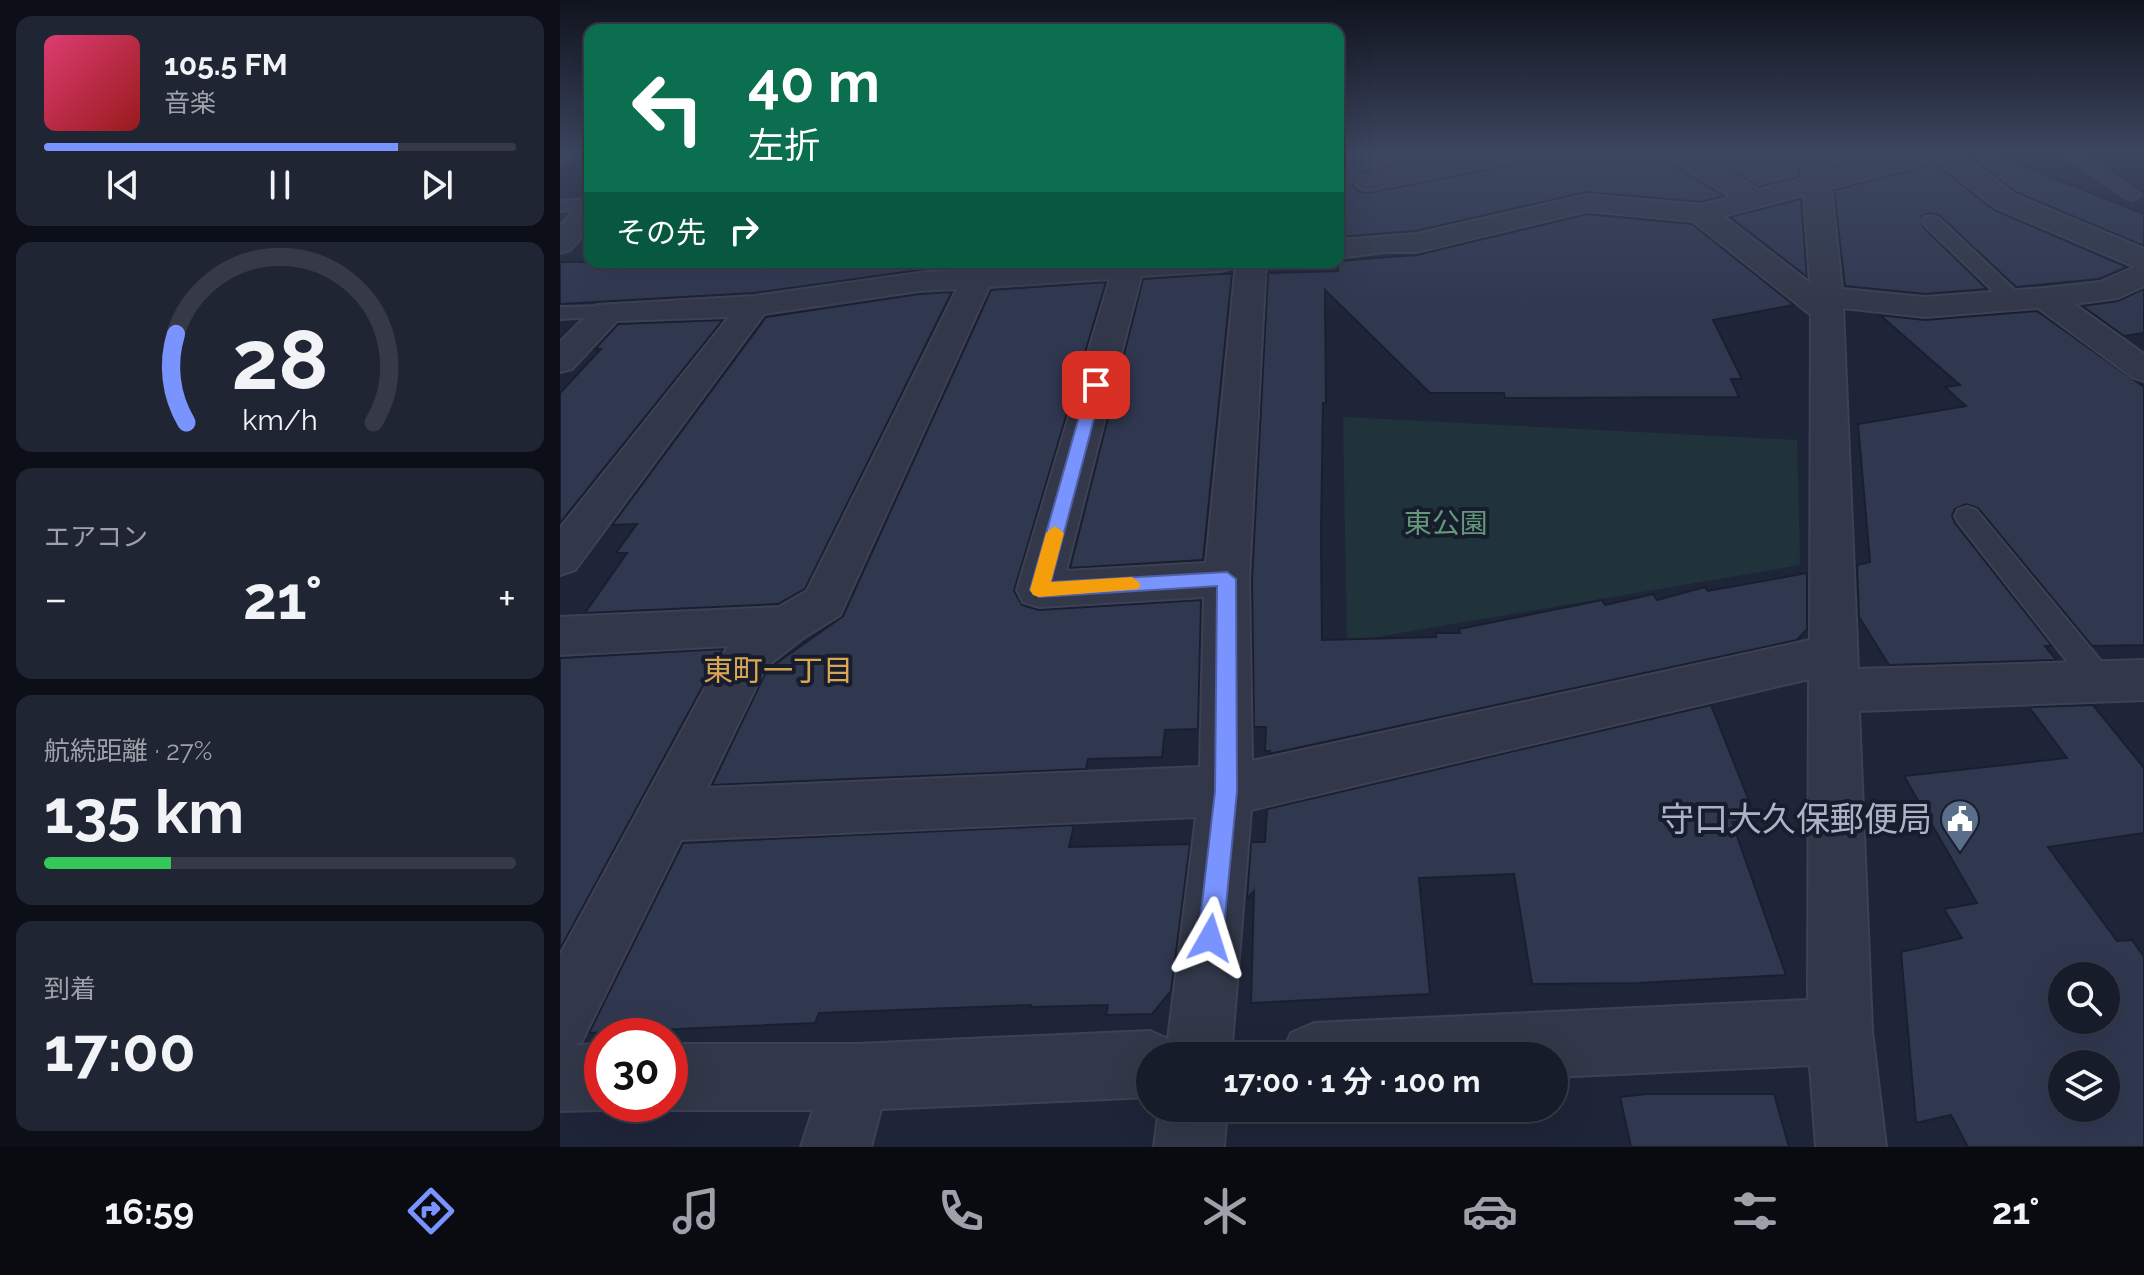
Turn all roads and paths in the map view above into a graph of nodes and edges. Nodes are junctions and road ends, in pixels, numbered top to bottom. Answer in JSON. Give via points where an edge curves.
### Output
{"nodes":[{"id":1,"x":1375,"y":207,"type":"edge"},
{"id":2,"x":1572,"y":207,"type":"edge"},
{"id":3,"x":1627,"y":207,"type":"edge"},
{"id":4,"x":1726,"y":207,"type":"edge"},
{"id":5,"x":1818,"y":207,"type":"edge"},
{"id":6,"x":2018,"y":207,"type":"edge"},
{"id":7,"x":1701,"y":213,"type":"junction"},
{"id":8,"x":584,"y":214,"type":"edge"},
{"id":9,"x":1931,"y":221,"type":"dead end"},
{"id":10,"x":1385,"y":243,"type":"junction"},
{"id":11,"x":560,"y":244,"type":"edge"},
{"id":12,"x":1344,"y":248,"type":"edge"},
{"id":13,"x":2144,"y":260,"type":"edge"},
{"id":14,"x":1141,"y":268,"type":"edge"},
{"id":15,"x":1251,"y":268,"type":"edge"},
{"id":16,"x":1128,"y":269,"type":"junction"},
{"id":17,"x":920,"y":272,"type":"edge"},
{"id":18,"x":2144,"y":274,"type":"edge"},
{"id":19,"x":978,"y":277,"type":"junction"},
{"id":20,"x":2107,"y":291,"type":"junction"},
{"id":21,"x":2029,"y":299,"type":"junction"},
{"id":22,"x":1827,"y":305,"type":"junction"},
{"id":23,"x":754,"y":306,"type":"junction"},
{"id":24,"x":2144,"y":308,"type":"edge"},
{"id":25,"x":608,"y":312,"type":"junction"},
{"id":26,"x":560,"y":313,"type":"edge"},
{"id":27,"x":560,"y":362,"type":"edge"},
{"id":28,"x":2144,"y":370,"type":"edge"},
{"id":29,"x":1967,"y":516,"type":"dead end"},
{"id":30,"x":560,"y":559,"type":"edge"},
{"id":31,"x":1227,"y":579,"type":"junction"},
{"id":32,"x":787,"y":625,"type":"junction"},
{"id":33,"x":560,"y":636,"type":"edge"},
{"id":34,"x":1835,"y":672,"type":"junction"},
{"id":35,"x":2122,"y":680,"type":"edge"},
{"id":36,"x":1226,"y":791,"type":"junction"},
{"id":37,"x":663,"y":815,"type":"junction"},
{"id":38,"x":560,"y":1019,"type":"edge"},
{"id":39,"x":1840,"y":1031,"type":"junction"},
{"id":40,"x":1199,"y":1042,"type":"edge"},
{"id":41,"x":1568,"y":1044,"type":"edge"},
{"id":42,"x":1136,"y":1065,"type":"edge"},
{"id":43,"x":584,"y":1077,"type":"edge"},
{"id":44,"x":688,"y":1077,"type":"edge"},
{"id":45,"x":857,"y":1077,"type":"junction"},
{"id":46,"x":560,"y":1078,"type":"edge"},
{"id":47,"x":1192,"y":1122,"type":"edge"},
{"id":48,"x":836,"y":1147,"type":"edge"},
{"id":49,"x":1189,"y":1147,"type":"edge"},
{"id":50,"x":1851,"y":1147,"type":"edge"}],
"edges":[{"from":1,"to":10,"type":"street"},
{"from":2,"to":10,"type":"street","via":[[1416,243]]},
{"from":3,"to":7,"type":"street"},
{"from":4,"to":7,"type":"street"},
{"from":5,"to":22,"type":"street"},
{"from":6,"to":13,"type":"street"},
{"from":7,"to":22,"type":"street"},
{"from":8,"to":11,"type":"street"},
{"from":9,"to":21,"type":"lane"},
{"from":10,"to":12,"type":"street"},
{"from":14,"to":16,"type":"street"},
{"from":15,"to":31,"type":"street"},
{"from":16,"to":19,"type":"street"},
{"from":16,"to":31,"type":"street","via":[[1039,590]]},
{"from":17,"to":19,"type":"street"},
{"from":17,"to":23,"type":"street"},
{"from":18,"to":20,"type":"street"},
{"from":19,"to":32,"type":"street","via":[[824,603]]},
{"from":20,"to":21,"type":"street"},
{"from":20,"to":24,"type":"street"},
{"from":21,"to":22,"type":"street","via":[[1925,307]]},
{"from":21,"to":28,"type":"street"},
{"from":22,"to":34,"type":"street"},
{"from":23,"to":25,"type":"street"},
{"from":23,"to":30,"type":"street"},
{"from":25,"to":26,"type":"lane"},
{"from":25,"to":27,"type":"street"},
{"from":29,"to":35,"type":"lane"},
{"from":31,"to":36,"type":"street"},
{"from":32,"to":33,"type":"street"},
{"from":32,"to":37,"type":"street","via":[[748,655]]},
{"from":34,"to":35,"type":"street"},
{"from":34,"to":36,"type":"street"},
{"from":34,"to":39,"type":"street"},
{"from":36,"to":37,"type":"street"},
{"from":36,"to":40,"type":"street"},
{"from":37,"to":38,"type":"street"},
{"from":39,"to":41,"type":"street"},
{"from":39,"to":50,"type":"street"},
{"from":42,"to":45,"type":"street"},
{"from":43,"to":46,"type":"street"},
{"from":44,"to":45,"type":"street"},
{"from":45,"to":48,"type":"street"},
{"from":47,"to":49,"type":"street"}]}
